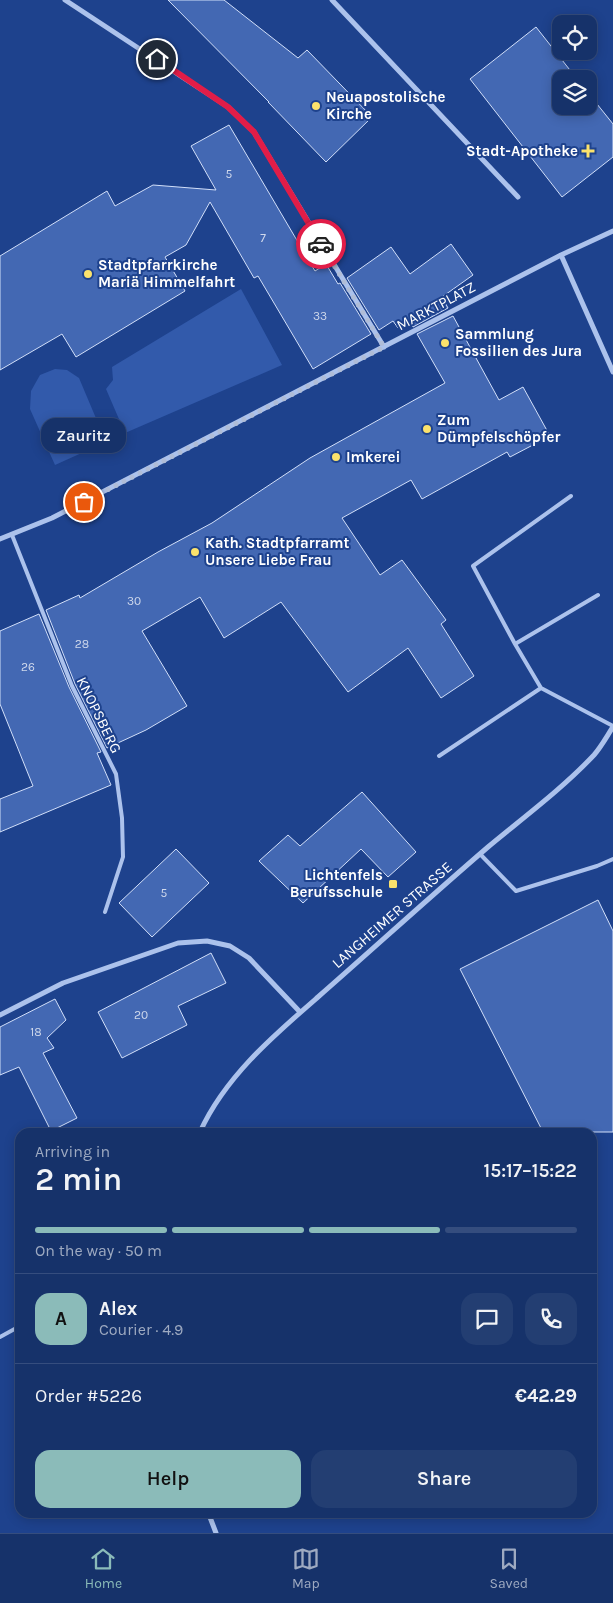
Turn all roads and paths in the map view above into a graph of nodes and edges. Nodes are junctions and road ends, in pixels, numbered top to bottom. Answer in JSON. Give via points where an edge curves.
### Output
{"nodes":[{"id":1,"x":65,"y":0,"type":"edge"},
{"id":2,"x":332,"y":0,"type":"edge"},
{"id":3,"x":518,"y":197,"type":"dead end"},
{"id":4,"x":613,"y":231,"type":"edge"},
{"id":5,"x":561,"y":255,"type":"junction"},
{"id":6,"x":384,"y":347,"type":"junction"},
{"id":7,"x":613,"y":372,"type":"edge"},
{"id":8,"x":571,"y":496,"type":"dead end"},
{"id":9,"x":12,"y":534,"type":"junction"},
{"id":10,"x":0,"y":539,"type":"edge"},
{"id":11,"x":598,"y":595,"type":"dead end"},
{"id":12,"x":515,"y":644,"type":"junction"},
{"id":13,"x":541,"y":688,"type":"junction"},
{"id":14,"x":613,"y":727,"type":"edge"},
{"id":15,"x":439,"y":756,"type":"dead end"},
{"id":16,"x":480,"y":854,"type":"junction"},
{"id":17,"x":613,"y":860,"type":"edge"},
{"id":18,"x":106,"y":912,"type":"dead end"},
{"id":19,"x":300,"y":1012,"type":"junction"},
{"id":20,"x":0,"y":1015,"type":"edge"},
{"id":21,"x":202,"y":1128,"type":"edge"},
{"id":22,"x":15,"y":1329,"type":"edge"},
{"id":23,"x":0,"y":1337,"type":"edge"},
{"id":24,"x":210,"y":1518,"type":"edge"},
{"id":25,"x":216,"y":1533,"type":"edge"}],
"edges":[{"from":1,"to":6,"type":"street","via":[[228,107],[254,132]]},
{"from":2,"to":3,"type":"street"},
{"from":4,"to":5,"type":"street","name":"MARKTPLATZ"},
{"from":5,"to":6,"type":"street","name":"MARKTPLATZ"},
{"from":5,"to":7,"type":"street"},
{"from":6,"to":9,"type":"street","name":"MARKTPLATZ","via":[[61,514]]},
{"from":8,"to":12,"type":"lane","via":[[473,566]]},
{"from":9,"to":10,"type":"street","name":"MARKTPLATZ"},
{"from":9,"to":18,"type":"lane","name":"KNOPSBERG","via":[[72,686],[116,774],[123,857]]},
{"from":11,"to":12,"type":"lane"},
{"from":12,"to":13,"type":"lane"},
{"from":13,"to":14,"type":"lane"},
{"from":13,"to":15,"type":"lane"},
{"from":14,"to":16,"type":"street","name":"LANGHEIMER STRASSE","via":[[595,754]]},
{"from":16,"to":17,"type":"lane","via":[[516,891]]},
{"from":16,"to":19,"type":"street","name":"LANGHEIMER STRASSE"},
{"from":19,"to":20,"type":"street","via":[[249,958],[230,946],[207,941],[178,943],[63,983]]},
{"from":19,"to":21,"type":"street","name":"LANGHEIMER STRASSE","via":[[247,1062]]},
{"from":22,"to":23,"type":"lane"},
{"from":24,"to":25,"type":"street"}]}
